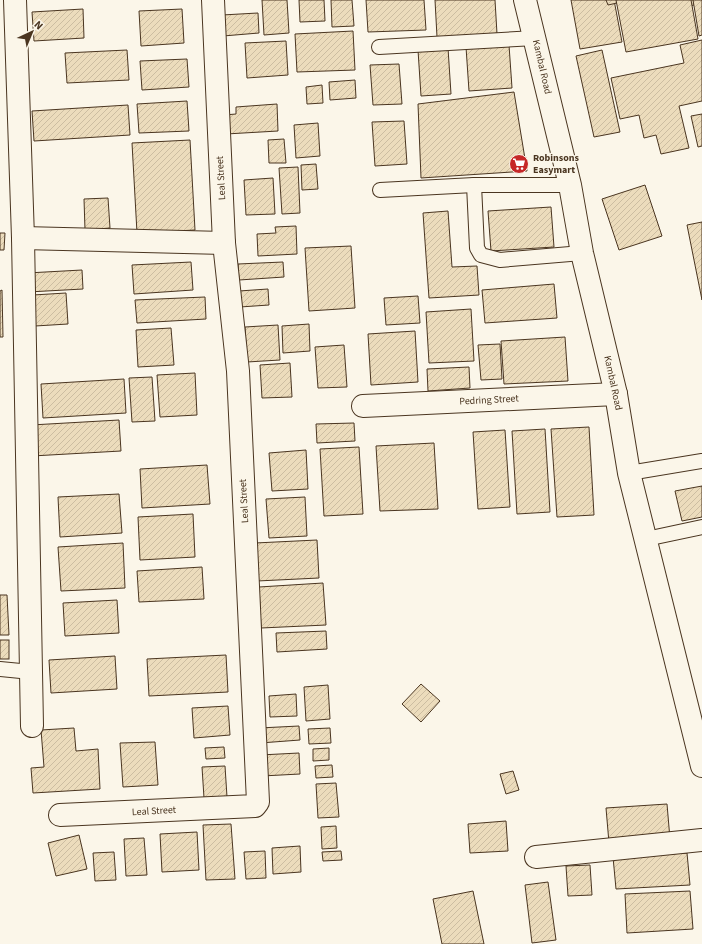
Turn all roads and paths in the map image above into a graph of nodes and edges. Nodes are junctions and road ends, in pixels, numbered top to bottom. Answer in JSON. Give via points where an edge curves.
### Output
{"nodes":[{"id":1,"x":15,"y":0,"type":"edge"},
{"id":2,"x":214,"y":0,"type":"edge"},
{"id":3,"x":525,"y":0,"type":"edge"},
{"id":4,"x":535,"y":38,"type":"junction"},
{"id":5,"x":379,"y":47,"type":"dead end"},
{"id":6,"x":474,"y":185,"type":"junction"},
{"id":7,"x":570,"y":185,"type":"junction"},
{"id":8,"x":380,"y":190,"type":"dead end"},
{"id":9,"x":23,"y":238,"type":"junction"},
{"id":10,"x":224,"y":242,"type":"junction"},
{"id":11,"x":582,"y":253,"type":"junction"},
{"id":12,"x":616,"y":394,"type":"junction"},
{"id":13,"x":363,"y":406,"type":"dead end"},
{"id":14,"x":702,"y":461,"type":"edge"},
{"id":15,"x":629,"y":473,"type":"junction"},
{"id":16,"x":702,"y":527,"type":"edge"},
{"id":17,"x":646,"y":539,"type":"junction"},
{"id":18,"x":0,"y":669,"type":"edge"},
{"id":19,"x":31,"y":672,"type":"junction"},
{"id":20,"x":32,"y":726,"type":"dead end"},
{"id":21,"x":702,"y":766,"type":"edge"},
{"id":22,"x":60,"y":815,"type":"dead end"},
{"id":23,"x":702,"y":840,"type":"edge"},
{"id":24,"x":536,"y":857,"type":"dead end"}],
"edges":[{"from":1,"to":9,"type":"street"},
{"from":2,"to":10,"type":"street","name":"Leal Street"},
{"from":3,"to":4,"type":"street","name":"Kambal Road"},
{"from":4,"to":5,"type":"lane"},
{"from":4,"to":7,"type":"street","name":"Kambal Road"},
{"from":6,"to":7,"type":"lane"},
{"from":6,"to":8,"type":"lane"},
{"from":6,"to":11,"type":"lane","via":[[477,248],[481,255],[500,260]]},
{"from":7,"to":11,"type":"street","name":"Kambal Road"},
{"from":9,"to":10,"type":"street"},
{"from":9,"to":19,"type":"street"},
{"from":10,"to":22,"type":"street","name":"Leal Street","via":[[238,371],[258,802],[255,806]]},
{"from":11,"to":12,"type":"street","name":"Kambal Road"},
{"from":12,"to":13,"type":"street","name":"Pedring Street"},
{"from":12,"to":15,"type":"street","name":"Kambal Road"},
{"from":14,"to":15,"type":"lane"},
{"from":15,"to":17,"type":"street","name":"Kambal Road"},
{"from":16,"to":17,"type":"lane"},
{"from":17,"to":21,"type":"street","name":"Kambal Road"},
{"from":18,"to":19,"type":"lane"},
{"from":19,"to":20,"type":"street"},
{"from":23,"to":24,"type":"street"}]}
